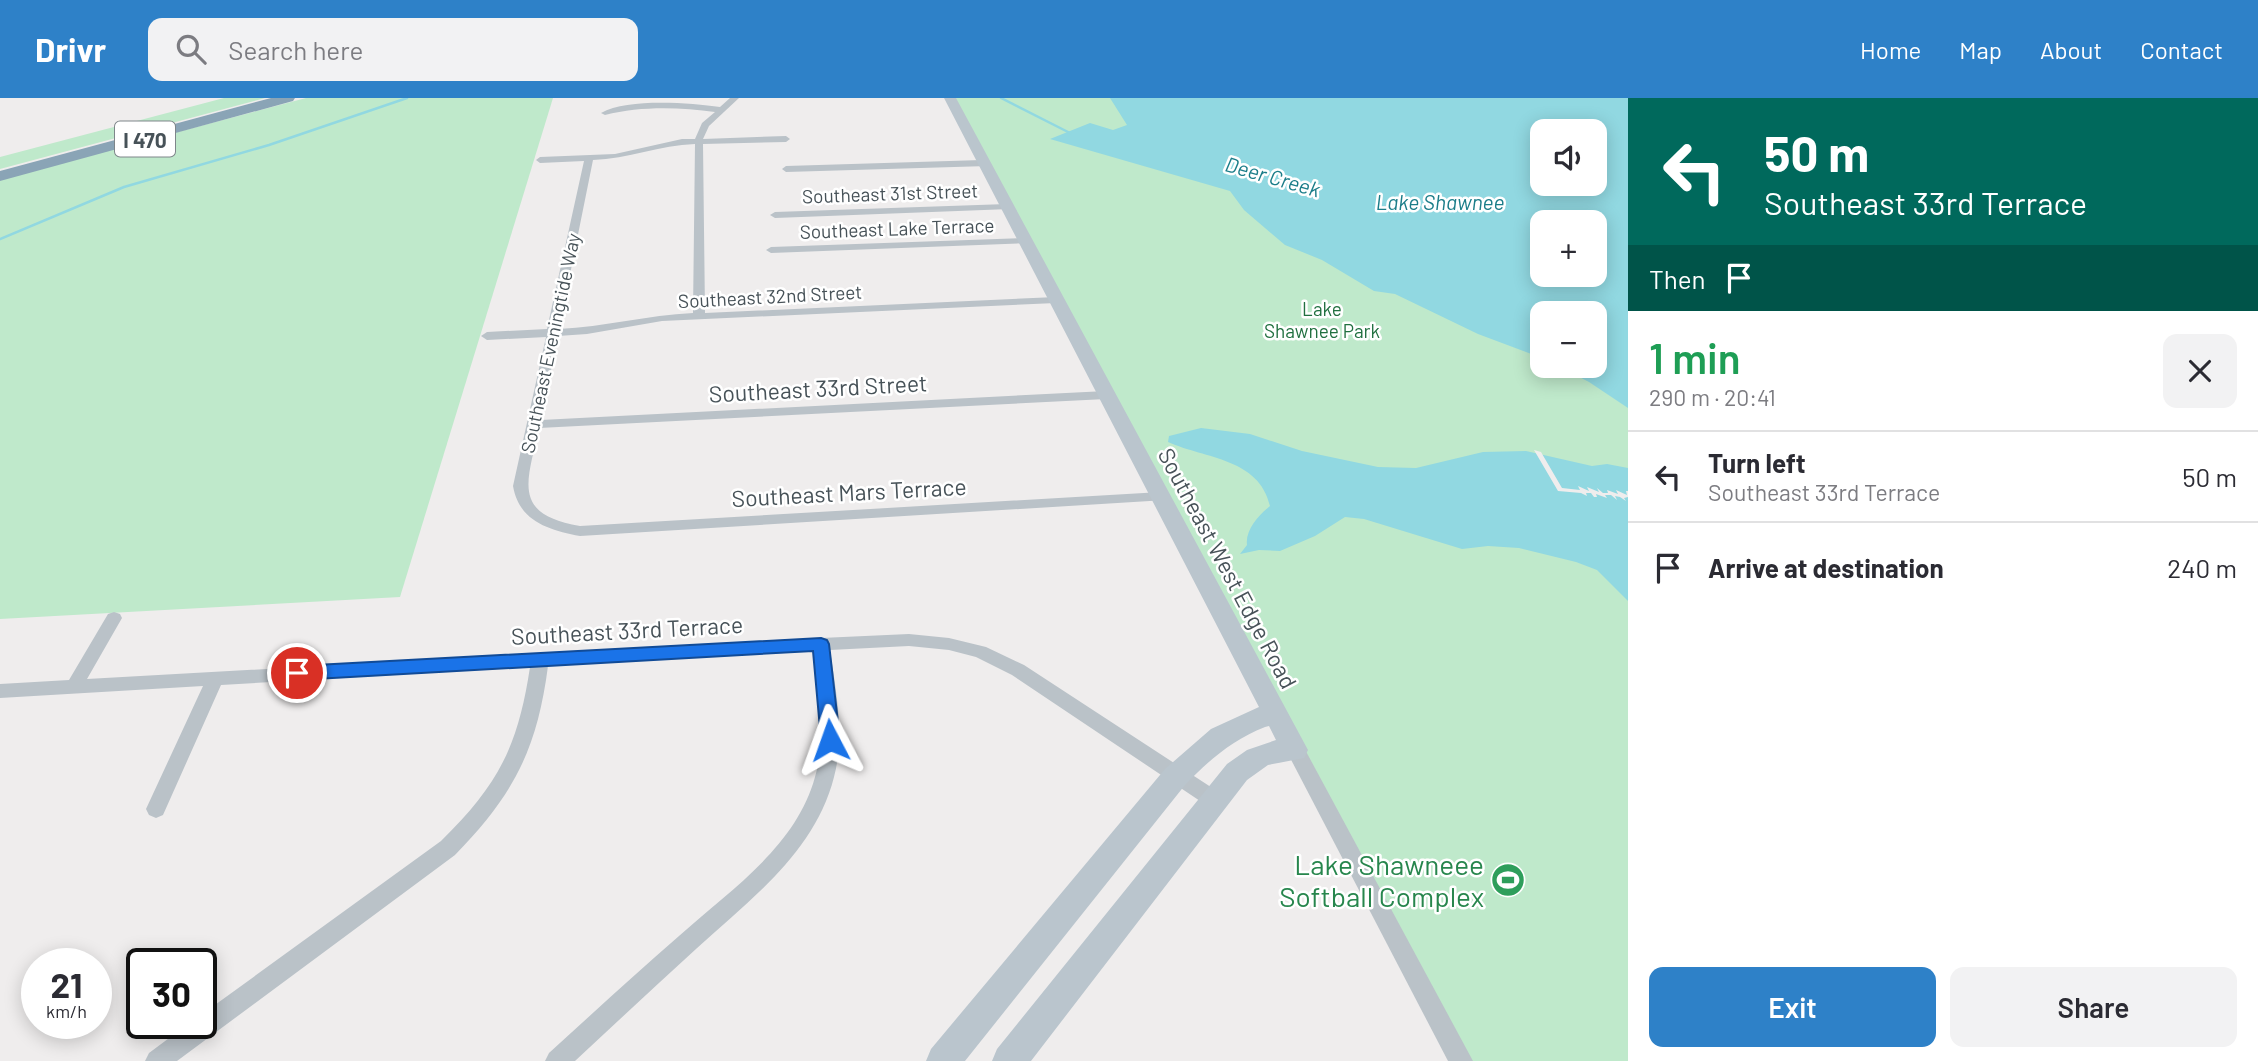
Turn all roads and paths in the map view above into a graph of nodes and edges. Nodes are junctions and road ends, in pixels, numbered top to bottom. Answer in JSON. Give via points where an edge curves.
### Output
{"nodes":[{"id":1,"x":272,"y":98,"type":"edge"},
{"id":2,"x":288,"y":98,"type":"edge"},
{"id":3,"x":735,"y":98,"type":"edge"},
{"id":4,"x":950,"y":98,"type":"edge"},
{"id":5,"x":722,"y":110,"type":"junction"},
{"id":6,"x":605,"y":113,"type":"dead end"},
{"id":7,"x":786,"y":139,"type":"dead end"},
{"id":8,"x":699,"y":141,"type":"junction"},
{"id":9,"x":589,"y":159,"type":"junction"},
{"id":10,"x":540,"y":160,"type":"dead end"},
{"id":11,"x":985,"y":164,"type":"junction"},
{"id":12,"x":786,"y":169,"type":"dead end"},
{"id":13,"x":0,"y":171,"type":"edge"},
{"id":14,"x":0,"y":176,"type":"edge"},
{"id":15,"x":1007,"y":207,"type":"junction"},
{"id":16,"x":775,"y":215,"type":"dead end"},
{"id":17,"x":1025,"y":241,"type":"junction"},
{"id":18,"x":771,"y":250,"type":"dead end"},
{"id":19,"x":1056,"y":300,"type":"junction"},
{"id":20,"x":699,"y":316,"type":"junction"},
{"id":21,"x":552,"y":333,"type":"junction"},
{"id":22,"x":488,"y":336,"type":"dead end"},
{"id":23,"x":1106,"y":395,"type":"junction"},
{"id":24,"x":532,"y":424,"type":"junction"},
{"id":25,"x":1161,"y":497,"type":"junction"},
{"id":26,"x":542,"y":520,"type":"joint"},
{"id":27,"x":114,"y":618,"type":"dead end"},
{"id":28,"x":821,"y":644,"type":"junction"},
{"id":29,"x":540,"y":659,"type":"junction"},
{"id":30,"x":216,"y":677,"type":"junction"},
{"id":31,"x":75,"y":685,"type":"junction"},
{"id":32,"x":0,"y":691,"type":"edge"},
{"id":33,"x":1276,"y":713,"type":"junction"},
{"id":34,"x":1295,"y":750,"type":"junction"},
{"id":35,"x":1175,"y":777,"type":"junction"},
{"id":36,"x":1213,"y":799,"type":"junction"},
{"id":37,"x":156,"y":810,"type":"dead end"},
{"id":38,"x":157,"y":1061,"type":"edge"},
{"id":39,"x":558,"y":1061,"type":"edge"},
{"id":40,"x":943,"y":1061,"type":"edge"},
{"id":41,"x":1009,"y":1061,"type":"edge"},
{"id":42,"x":1461,"y":1061,"type":"edge"}],
"edges":[{"from":1,"to":13,"type":"highway","number":"I 470"},
{"from":2,"to":14,"type":"highway","number":"I 470"},
{"from":3,"to":5,"type":"street"},
{"from":4,"to":11,"type":"street","name":"Southeast West Edge Road"},
{"from":5,"to":6,"type":"street","via":[[684,107]]},
{"from":5,"to":8,"type":"street","via":[[705,125]]},
{"from":7,"to":8,"type":"street"},
{"from":8,"to":9,"type":"street"},
{"from":8,"to":20,"type":"street"},
{"from":9,"to":10,"type":"street"},
{"from":9,"to":21,"type":"street","name":"Southeast Eveningtide Way"},
{"from":11,"to":12,"type":"street"},
{"from":11,"to":15,"type":"street","name":"Southeast West Edge Road"},
{"from":15,"to":16,"type":"street","name":"Southeast 31st Street"},
{"from":15,"to":17,"type":"street","name":"Southeast West Edge Road"},
{"from":17,"to":18,"type":"street","name":"Southeast Lake Terrace"},
{"from":17,"to":19,"type":"street","name":"Southeast West Edge Road"},
{"from":19,"to":20,"type":"street","name":"Southeast 32nd Street"},
{"from":19,"to":23,"type":"street","name":"Southeast West Edge Road"},
{"from":20,"to":21,"type":"street","name":"Southeast 32nd Street"},
{"from":21,"to":22,"type":"street","name":"Southeast 32nd Street"},
{"from":21,"to":24,"type":"street","name":"Southeast Eveningtide Way"},
{"from":23,"to":24,"type":"street","name":"Southeast 33rd Street"},
{"from":23,"to":25,"type":"street","name":"Southeast West Edge Road"},
{"from":24,"to":26,"type":"street","name":"Southeast Eveningtide Way","via":[[521,491],[528,509]]},
{"from":25,"to":26,"type":"street","name":"Southeast Mars Terrace","via":[[580,531]]},
{"from":25,"to":33,"type":"street","name":"Southeast West Edge Road"},
{"from":27,"to":31,"type":"street"},
{"from":28,"to":29,"type":"street","name":"Southeast 33rd Terrace"},
{"from":28,"to":35,"type":"street","name":"Southeast 33rd Terrace","via":[[909,640],[980,652],[1018,670]]},
{"from":28,"to":39,"type":"street","via":[[829,756],[817,801],[805,823],[775,863]]},
{"from":29,"to":30,"type":"street","name":"Southeast 33rd Terrace"},
{"from":29,"to":38,"type":"street","via":[[530,722],[514,763],[470,827],[449,848]]},
{"from":30,"to":31,"type":"street","name":"Southeast 33rd Terrace"},
{"from":30,"to":37,"type":"street"},
{"from":31,"to":32,"type":"street","name":"Southeast 33rd Terrace"},
{"from":33,"to":34,"type":"street","name":"Southeast West Edge Road"},
{"from":33,"to":35,"type":"street","via":[[1224,733],[1204,746]]},
{"from":34,"to":36,"type":"street","via":[[1273,751],[1248,761]]},
{"from":34,"to":42,"type":"street","name":"Southeast West Edge Road"},
{"from":35,"to":36,"type":"street","name":"Southeast 33rd Terrace"},
{"from":35,"to":40,"type":"street"},
{"from":36,"to":41,"type":"street"}]}
